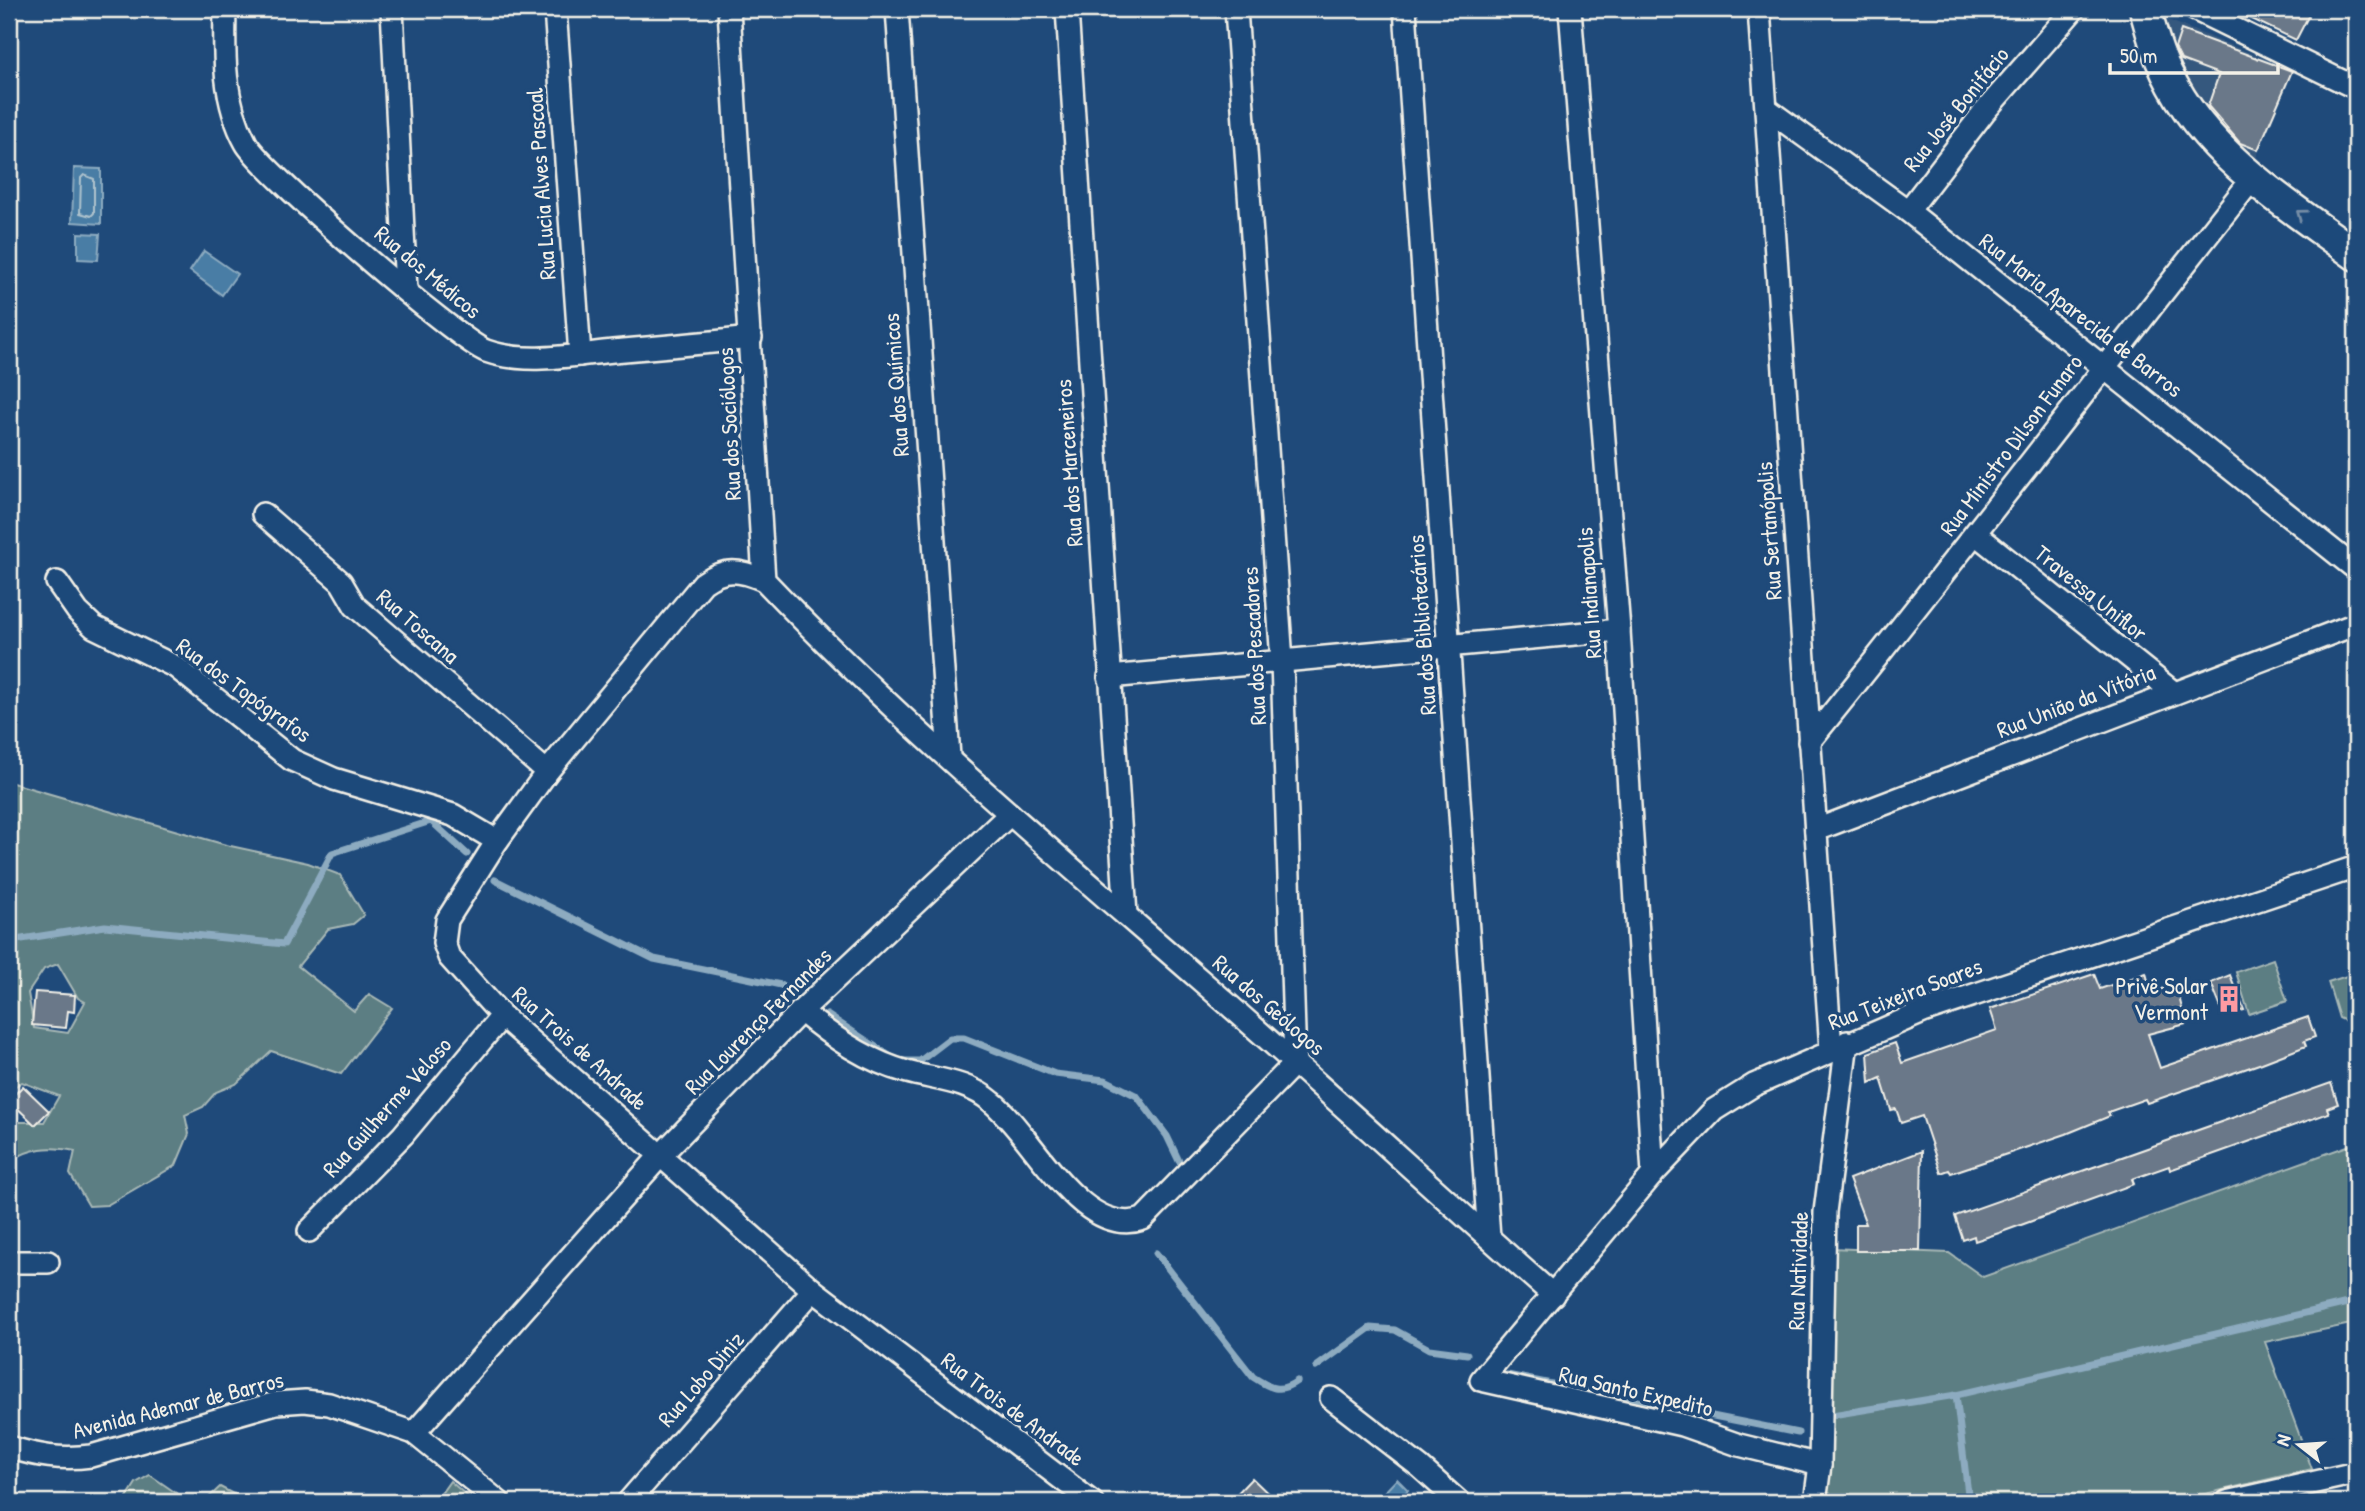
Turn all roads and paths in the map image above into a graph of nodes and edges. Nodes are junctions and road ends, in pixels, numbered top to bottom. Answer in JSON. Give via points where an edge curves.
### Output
{"nodes":[{"id":1,"x":225,"y":9,"type":"edge"},
{"id":2,"x":392,"y":9,"type":"edge"},
{"id":3,"x":555,"y":9,"type":"edge"},
{"id":4,"x":729,"y":9,"type":"edge"},
{"id":5,"x":897,"y":9,"type":"edge"},
{"id":6,"x":1067,"y":9,"type":"edge"},
{"id":7,"x":1236,"y":9,"type":"edge"},
{"id":8,"x":1405,"y":9,"type":"edge"},
{"id":9,"x":1570,"y":9,"type":"edge"},
{"id":10,"x":1759,"y":9,"type":"edge"},
{"id":11,"x":2074,"y":9,"type":"edge"},
{"id":12,"x":2145,"y":9,"type":"edge"},
{"id":13,"x":2194,"y":9,"type":"edge"},
{"id":14,"x":2356,"y":88,"type":"edge"},
{"id":15,"x":1767,"y":108,"type":"junction"},
{"id":16,"x":2253,"y":178,"type":"junction"},
{"id":17,"x":1908,"y":212,"type":"junction"},
{"id":18,"x":2356,"y":255,"type":"edge"},
{"id":19,"x":406,"y":290,"type":"junction"},
{"id":20,"x":751,"y":338,"type":"junction"},
{"id":21,"x":580,"y":355,"type":"junction"},
{"id":22,"x":2104,"y":366,"type":"junction"},
{"id":23,"x":263,"y":514,"type":"dead end"},
{"id":24,"x":1977,"y":535,"type":"junction"},
{"id":25,"x":2356,"y":569,"type":"edge"},
{"id":26,"x":764,"y":580,"type":"junction"},
{"id":27,"x":57,"y":582,"type":"dead end"},
{"id":28,"x":2356,"y":624,"type":"edge"},
{"id":29,"x":1619,"y":630,"type":"junction"},
{"id":30,"x":1450,"y":645,"type":"junction"},
{"id":31,"x":1282,"y":661,"type":"junction"},
{"id":32,"x":1109,"y":677,"type":"junction"},
{"id":33,"x":2173,"y":692,"type":"junction"},
{"id":34,"x":1809,"y":741,"type":"junction"},
{"id":35,"x":949,"y":757,"type":"junction"},
{"id":36,"x":547,"y":772,"type":"junction"},
{"id":37,"x":1010,"y":814,"type":"junction"},
{"id":38,"x":1815,"y":830,"type":"junction"},
{"id":39,"x":497,"y":841,"type":"junction"},
{"id":40,"x":2356,"y":867,"type":"edge"},
{"id":41,"x":1126,"y":915,"type":"junction"},
{"id":42,"x":802,"y":1011,"type":"junction"},
{"id":43,"x":502,"y":1016,"type":"junction"},
{"id":44,"x":1839,"y":1046,"type":"junction"},
{"id":45,"x":1295,"y":1063,"type":"junction"},
{"id":46,"x":660,"y":1156,"type":"junction"},
{"id":47,"x":1653,"y":1174,"type":"junction"},
{"id":48,"x":309,"y":1231,"type":"dead end"},
{"id":49,"x":1489,"y":1238,"type":"junction"},
{"id":50,"x":9,"y":1262,"type":"edge"},
{"id":51,"x":48,"y":1262,"type":"dead end"},
{"id":52,"x":813,"y":1290,"type":"junction"},
{"id":53,"x":1553,"y":1295,"type":"junction"},
{"id":54,"x":1481,"y":1381,"type":"joint"},
{"id":55,"x":1331,"y":1398,"type":"dead end"},
{"id":56,"x":414,"y":1433,"type":"junction"},
{"id":57,"x":9,"y":1447,"type":"edge"},
{"id":58,"x":1820,"y":1465,"type":"junction"},
{"id":59,"x":2356,"y":1473,"type":"edge"},
{"id":60,"x":499,"y":1502,"type":"edge"},
{"id":61,"x":628,"y":1502,"type":"edge"},
{"id":62,"x":1092,"y":1502,"type":"edge"},
{"id":63,"x":1459,"y":1502,"type":"edge"},
{"id":64,"x":1815,"y":1502,"type":"edge"},
{"id":65,"x":2227,"y":1502,"type":"edge"}],
"edges":[{"from":1,"to":19,"type":"street","name":"Rua dos Médicos","via":[[227,92],[247,146],[268,170]]},
{"from":2,"to":19,"type":"street"},
{"from":3,"to":21,"type":"street","name":"Rua Lucia Alves Pascoal"},
{"from":4,"to":20,"type":"street","name":"Rua dos Sociólogos"},
{"from":5,"to":35,"type":"street","name":"Rua dos Químicos"},
{"from":6,"to":32,"type":"street","name":"Rua dos Marceneiros"},
{"from":7,"to":31,"type":"street","name":"Rua dos Pescadores"},
{"from":8,"to":30,"type":"street","name":"Rua dos Bibliotecários"},
{"from":9,"to":29,"type":"street","name":"Rua Indianapolis"},
{"from":10,"to":15,"type":"street","name":"Rua Sertanópolis"},
{"from":11,"to":17,"type":"street","name":"Rua José Bonifácio","via":[[1984,112]]},
{"from":12,"to":16,"type":"street","via":[[2161,61],[2184,104],[2215,145]]},
{"from":13,"to":14,"type":"street"},
{"from":15,"to":17,"type":"street","name":"Rua Maria Aparecida de Barros"},
{"from":15,"to":34,"type":"street","name":"Rua Sertanópolis"},
{"from":18,"to":16,"type":"street","one_way":true},
{"from":16,"to":22,"type":"street","name":"Rua Ministro Dilson Funaro"},
{"from":17,"to":22,"type":"street","name":"Rua Maria Aparecida de Barros"},
{"from":19,"to":21,"type":"street","name":"Rua dos Médicos","via":[[486,351],[531,358]]},
{"from":20,"to":21,"type":"street","name":"Rua dos Médicos"},
{"from":20,"to":26,"type":"street","name":"Rua dos Sociólogos"},
{"from":22,"to":24,"type":"street","name":"Rua Ministro Dilson Funaro"},
{"from":22,"to":25,"type":"street","name":"Rua Maria Aparecida de Barros"},
{"from":23,"to":36,"type":"street","name":"Rua Toscana","via":[[341,582],[355,606]]},
{"from":24,"to":33,"type":"street","name":"Travessa Uniflor"},
{"from":24,"to":34,"type":"street","name":"Rua Ministro Dilson Funaro"},
{"from":26,"to":35,"type":"street"},
{"from":26,"to":36,"type":"street","name":"Rua Trois de Andrade","via":[[730,570],[703,583]]},
{"from":27,"to":39,"type":"street","name":"Rua dos Topógrafos","via":[[94,627],[176,667],[292,760],[334,779],[453,815]]},
{"from":28,"to":33,"type":"street","name":"Rua União da Vitória"},
{"from":29,"to":30,"type":"street"},
{"from":29,"to":47,"type":"street","name":"Rua Indianapolis"},
{"from":30,"to":31,"type":"street"},
{"from":30,"to":49,"type":"street","name":"Rua dos Bibliotecários"},
{"from":31,"to":32,"type":"street"},
{"from":31,"to":45,"type":"street","name":"Rua dos Pescadores"},
{"from":32,"to":41,"type":"street","name":"Rua dos Marceneiros"},
{"from":33,"to":38,"type":"street","name":"Rua União da Vitória"},
{"from":34,"to":38,"type":"street","name":"Rua Sertanópolis"},
{"from":35,"to":37,"type":"street","name":"Rua dos Geólogos"},
{"from":36,"to":39,"type":"street","name":"Rua Trois de Andrade"},
{"from":37,"to":41,"type":"street","name":"Rua dos Geólogos"},
{"from":37,"to":42,"type":"street","name":"Rua Lourenço Fernandes"},
{"from":38,"to":44,"type":"street","name":"Rua Sertanópolis"},
{"from":39,"to":43,"type":"street","name":"Rua Trois de Andrade","via":[[447,920],[444,943],[449,957]]},
{"from":40,"to":44,"type":"street","name":"Rua Teixeira Soares","via":[[1923,1012]]},
{"from":41,"to":45,"type":"street","name":"Rua dos Geólogos"},
{"from":42,"to":45,"type":"street","via":[[857,1052],[907,1072],[976,1090],[1021,1130],[1059,1182],[1105,1219],[1130,1224],[1143,1219]]},
{"from":42,"to":46,"type":"street","name":"Rua Lourenço Fernandes"},
{"from":43,"to":46,"type":"street","name":"Rua Trois de Andrade"},
{"from":43,"to":48,"type":"street","name":"Rua Guilherme Veloso","via":[[402,1135]]},
{"from":44,"to":47,"type":"street","name":"Rua Teixeira Soares","via":[[1754,1085],[1714,1110]]},
{"from":44,"to":58,"type":"street","name":"Rua Natividade","via":[[1825,1212]]},
{"from":45,"to":49,"type":"street","name":"Rua dos Geólogos"},
{"from":46,"to":52,"type":"street","name":"Rua Trois de Andrade"},
{"from":46,"to":56,"type":"street","name":"Rua Lourenço Fernandes"},
{"from":47,"to":53,"type":"street","name":"Rua Teixeira Soares"},
{"from":49,"to":53,"type":"street","name":"Rua dos Geólogos"},
{"from":50,"to":51,"type":"street"},
{"from":52,"to":61,"type":"street","name":"Rua Lobo Diniz"},
{"from":52,"to":62,"type":"street","name":"Rua Trois de Andrade"},
{"from":53,"to":54,"type":"street","name":"Rua Teixeira Soares"},
{"from":54,"to":58,"type":"street","name":"Rua Santo Expedito","via":[[1660,1419]]},
{"from":55,"to":63,"type":"street"},
{"from":56,"to":57,"type":"street","name":"Avenida Ademar de Barros","via":[[339,1407],[305,1401],[276,1403],[90,1456],[59,1458]]},
{"from":56,"to":60,"type":"street","name":"Avenida Ademar de Barros"},
{"from":58,"to":64,"type":"street","name":"Rua Natividade"},
{"from":59,"to":65,"type":"street"}]}
